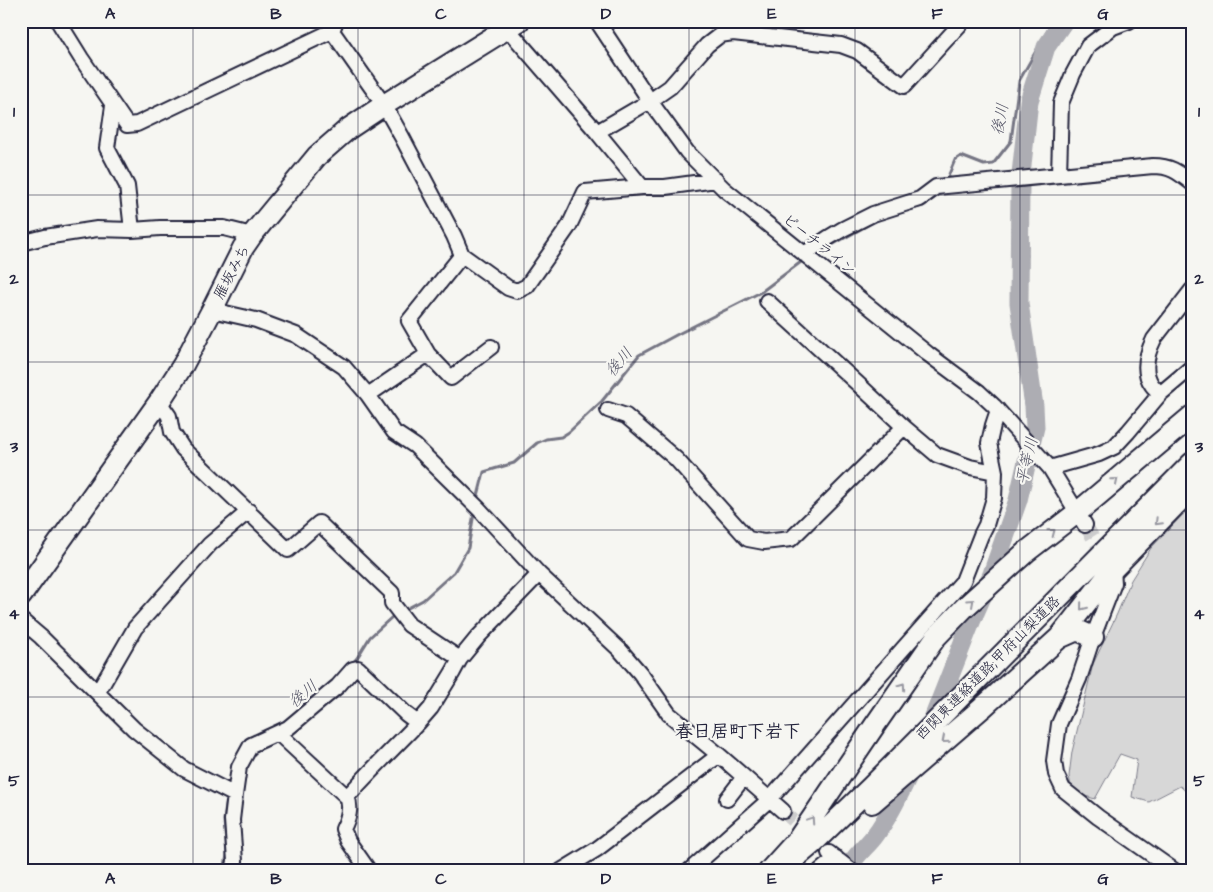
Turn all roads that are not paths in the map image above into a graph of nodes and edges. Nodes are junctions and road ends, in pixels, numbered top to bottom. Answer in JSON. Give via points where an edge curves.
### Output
{"nodes":[{"id":1,"x":58,"y":21,"type":"edge"},
{"id":2,"x":597,"y":21,"type":"edge"},
{"id":3,"x":964,"y":21,"type":"edge"},
{"id":4,"x":1129,"y":21,"type":"edge"},
{"id":5,"x":513,"y":24,"type":"edge"},
{"id":6,"x":334,"y":26,"type":"edge"},
{"id":7,"x":650,"y":101,"type":"junction"},
{"id":8,"x":384,"y":105,"type":"junction"},
{"id":9,"x":113,"y":106,"type":"junction"},
{"id":10,"x":597,"y":132,"type":"junction"},
{"id":11,"x":1054,"y":175,"type":"junction"},
{"id":12,"x":716,"y":180,"type":"junction"},
{"id":13,"x":1192,"y":183,"type":"edge"},
{"id":14,"x":642,"y":187,"type":"junction"},
{"id":15,"x":132,"y":230,"type":"junction"},
{"id":16,"x":252,"y":235,"type":"junction"},
{"id":17,"x":21,"y":243,"type":"edge"},
{"id":18,"x":804,"y":254,"type":"junction"},
{"id":19,"x":462,"y":255,"type":"junction"},
{"id":20,"x":1192,"y":290,"type":"edge"},
{"id":21,"x":766,"y":301,"type":"dead end"},
{"id":22,"x":212,"y":310,"type":"junction"},
{"id":23,"x":491,"y":347,"type":"dead end"},
{"id":24,"x":428,"y":354,"type":"junction"},
{"id":25,"x":1192,"y":367,"type":"edge"},
{"id":26,"x":1160,"y":394,"type":"junction"},
{"id":27,"x":368,"y":395,"type":"junction"},
{"id":28,"x":159,"y":402,"type":"junction"},
{"id":29,"x":608,"y":410,"type":"dead end"},
{"id":30,"x":998,"y":410,"type":"junction"},
{"id":31,"x":1192,"y":416,"type":"edge"},
{"id":32,"x":904,"y":427,"type":"junction"},
{"id":33,"x":1192,"y":463,"type":"edge"},
{"id":34,"x":1050,"y":468,"type":"junction"},
{"id":35,"x":995,"y":472,"type":"junction"},
{"id":36,"x":1192,"y":488,"type":"edge"},
{"id":37,"x":249,"y":511,"type":"junction"},
{"id":38,"x":1082,"y":519,"type":"junction"},
{"id":39,"x":1111,"y":566,"type":"junction"},
{"id":40,"x":539,"y":574,"type":"junction"},
{"id":41,"x":21,"y":596,"type":"edge"},
{"id":42,"x":21,"y":620,"type":"edge"},
{"id":43,"x":1093,"y":637,"type":"junction"},
{"id":44,"x":1059,"y":638,"type":"junction"},
{"id":45,"x":460,"y":659,"type":"junction"},
{"id":46,"x":98,"y":692,"type":"junction"},
{"id":47,"x":418,"y":723,"type":"junction"},
{"id":48,"x":278,"y":734,"type":"junction"},
{"id":49,"x":719,"y":755,"type":"junction"},
{"id":50,"x":744,"y":777,"type":"junction"},
{"id":51,"x":235,"y":795,"type":"junction"},
{"id":52,"x":346,"y":797,"type":"junction"},
{"id":53,"x":727,"y":799,"type":"dead end"},
{"id":54,"x":770,"y":799,"type":"junction"},
{"id":55,"x":783,"y":811,"type":"tunnel mouth"},
{"id":56,"x":777,"y":870,"type":"edge"},
{"id":57,"x":233,"y":871,"type":"edge"},
{"id":58,"x":369,"y":871,"type":"edge"},
{"id":59,"x":561,"y":871,"type":"edge"},
{"id":60,"x":689,"y":871,"type":"edge"},
{"id":61,"x":820,"y":871,"type":"edge"},
{"id":62,"x":852,"y":871,"type":"edge"},
{"id":63,"x":1175,"y":871,"type":"edge"}],
"edges":[{"from":1,"to":9,"type":"street"},
{"from":2,"to":7,"type":"street","name":"ピーチライン"},
{"from":3,"to":7,"type":"street","via":[[904,86],[857,51],[841,45],[733,33],[720,35],[707,45],[670,87]]},
{"from":4,"to":11,"type":"street","via":[[1113,27],[1088,46],[1072,74],[1061,103]]},
{"from":5,"to":8,"type":"highway","name":"雁坂みち"},
{"from":5,"to":10,"type":"street"},
{"from":6,"to":8,"type":"street"},
{"from":6,"to":9,"type":"street","via":[[137,124],[127,125]]},
{"from":7,"to":10,"type":"street"},
{"from":7,"to":12,"type":"street","name":"ピーチライン","via":[[687,152]]},
{"from":8,"to":16,"type":"highway","name":"雁坂みち","via":[[317,156]]},
{"from":8,"to":19,"type":"street"},
{"from":9,"to":15,"type":"street","via":[[107,148],[127,186]]},
{"from":10,"to":14,"type":"street"},
{"from":11,"to":13,"type":"street","via":[[1161,166],[1175,170]]},
{"from":11,"to":18,"type":"street","via":[[936,187],[920,199],[873,214],[843,229]]},
{"from":12,"to":14,"type":"street"},
{"from":12,"to":18,"type":"street","name":"ピーチライン"},
{"from":14,"to":19,"type":"street","via":[[585,192],[564,234],[528,286],[517,291]]},
{"from":15,"to":16,"type":"street","via":[[224,228]]},
{"from":15,"to":17,"type":"street","via":[[97,229],[45,236]]},
{"from":16,"to":22,"type":"highway","name":"雁坂みち"},
{"from":18,"to":30,"type":"street","name":"ピーチライン"},
{"from":19,"to":24,"type":"street","via":[[409,321]]},
{"from":20,"to":26,"type":"street","via":[[1149,347],[1148,377]]},
{"from":21,"to":32,"type":"street"},
{"from":22,"to":27,"type":"street","via":[[256,320],[296,335],[344,367]]},
{"from":22,"to":28,"type":"highway","name":"雁坂みち"},
{"from":23,"to":24,"type":"street","via":[[451,378]]},
{"from":24,"to":27,"type":"street"},
{"from":25,"to":26,"type":"street"},
{"from":26,"to":34,"type":"street","via":[[1114,447]]},
{"from":27,"to":40,"type":"street","via":[[394,432],[415,446]]},
{"from":28,"to":37,"type":"street","via":[[169,416],[172,432],[183,450]]},
{"from":28,"to":41,"type":"highway","name":"雁坂みち"},
{"from":29,"to":32,"type":"street","via":[[626,416],[676,459],[748,539],[764,542],[791,539]]},
{"from":30,"to":34,"type":"street","name":"ピーチライン"},
{"from":30,"to":35,"type":"street","via":[[989,443]]},
{"from":38,"to":31,"type":"highway","one_way":true},
{"from":32,"to":35,"type":"street","via":[[937,455]]},
{"from":33,"to":56,"type":"highway","name":"西関東連絡道路;甲府山梨道路","via":[[871,787],[812,844]]},
{"from":34,"to":38,"type":"street","name":"ピーチライン"},
{"from":35,"to":54,"type":"street","via":[[992,505],[963,580]]},
{"from":36,"to":39,"type":"highway","one_way":true},
{"from":37,"to":45,"type":"street","via":[[288,550],[319,523],[392,593],[392,603],[410,624]]},
{"from":37,"to":46,"type":"street","via":[[210,544],[135,628]]},
{"from":56,"to":38,"type":"highway","one_way":true,"via":[[936,637],[1026,552]]},
{"from":39,"to":43,"type":"street","via":[[1114,583]]},
{"from":39,"to":44,"type":"highway","one_way":true},
{"from":40,"to":45,"type":"street"},
{"from":40,"to":49,"type":"street","via":[[620,650],[669,714]]},
{"from":42,"to":46,"type":"street"},
{"from":43,"to":44,"type":"highway","via":[[1077,630]]},
{"from":43,"to":63,"type":"street","via":[[1059,724],[1054,761],[1056,774],[1063,789]]},
{"from":44,"to":56,"type":"highway","one_way":true,"via":[[862,811],[812,850]]},
{"from":45,"to":47,"type":"street","via":[[431,708]]},
{"from":46,"to":51,"type":"street","via":[[134,729],[184,769]]},
{"from":47,"to":48,"type":"street","via":[[358,668]]},
{"from":47,"to":52,"type":"street"},
{"from":48,"to":51,"type":"street","via":[[251,745],[239,767]]},
{"from":48,"to":52,"type":"street"},
{"from":49,"to":50,"type":"street"},
{"from":49,"to":59,"type":"street","via":[[597,849]]},
{"from":50,"to":53,"type":"street"},
{"from":50,"to":54,"type":"street"},
{"from":51,"to":57,"type":"street","via":[[232,820],[236,861]]},
{"from":52,"to":58,"type":"street","via":[[350,803],[349,817],[343,829]]},
{"from":54,"to":55,"type":"street"},
{"from":54,"to":60,"type":"street"},
{"from":61,"to":62,"type":"street","via":[[833,855]]}]}
